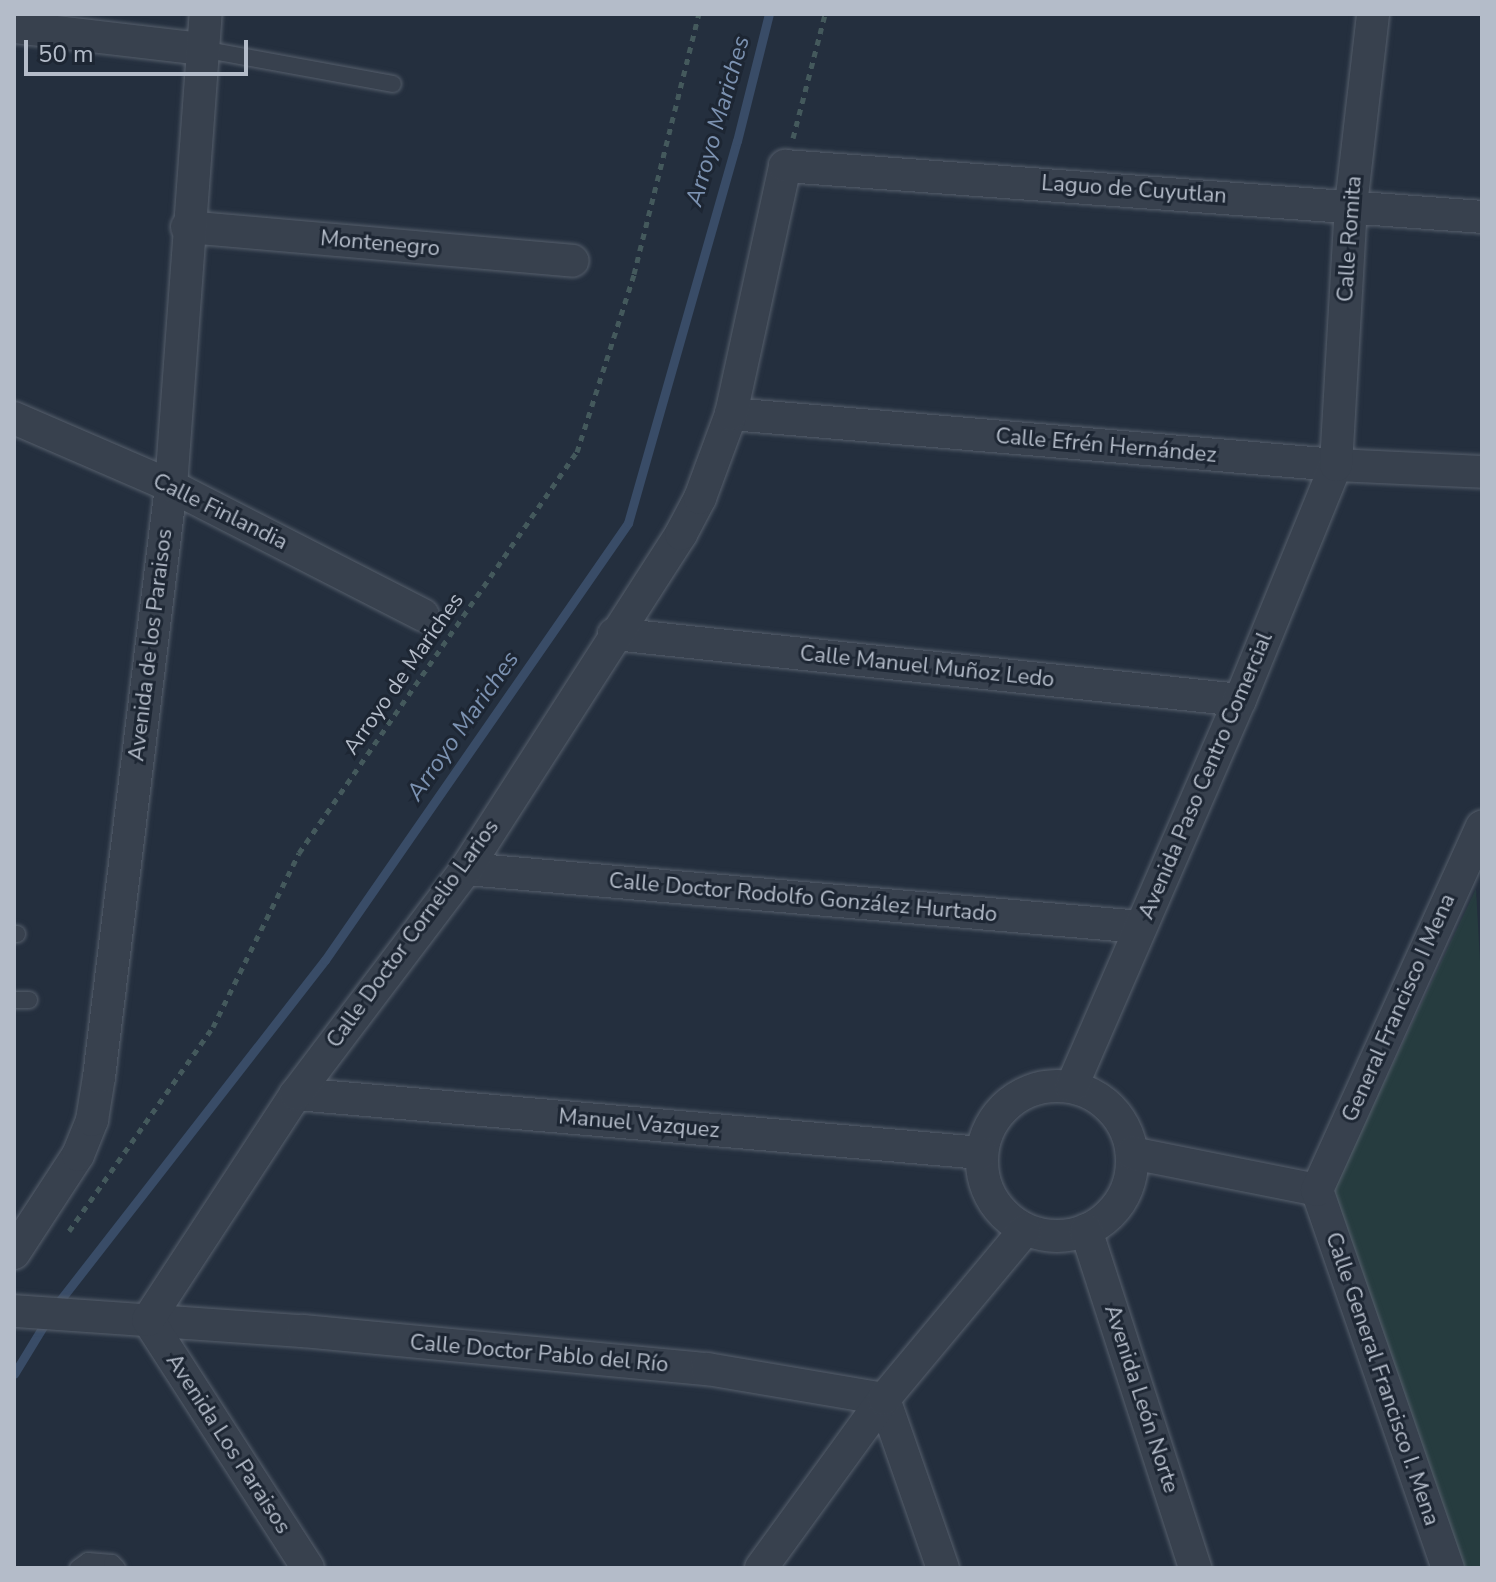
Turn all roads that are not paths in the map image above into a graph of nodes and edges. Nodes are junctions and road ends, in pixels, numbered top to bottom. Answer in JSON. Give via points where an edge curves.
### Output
{"nodes":[{"id":1,"x":206,"y":14,"type":"edge"},
{"id":2,"x":1373,"y":14,"type":"edge"},
{"id":3,"x":90,"y":24,"type":"edge"},
{"id":4,"x":14,"y":27,"type":"edge"},
{"id":5,"x":202,"y":49,"type":"junction"},
{"id":6,"x":393,"y":84,"type":"dead end"},
{"id":7,"x":1351,"y":205,"type":"junction"},
{"id":8,"x":1482,"y":217,"type":"edge"},
{"id":9,"x":187,"y":227,"type":"junction"},
{"id":10,"x":573,"y":261,"type":"dead end"},
{"id":11,"x":731,"y":414,"type":"junction"},
{"id":12,"x":14,"y":418,"type":"edge"},
{"id":13,"x":1336,"y":465,"type":"junction"},
{"id":14,"x":1482,"y":472,"type":"edge"},
{"id":15,"x":171,"y":486,"type":"junction"},
{"id":16,"x":423,"y":615,"type":"dead end"},
{"id":17,"x":614,"y":634,"type":"junction"},
{"id":18,"x":1240,"y":700,"type":"junction"},
{"id":19,"x":1482,"y":827,"type":"edge"},
{"id":20,"x":466,"y":869,"type":"junction"},
{"id":21,"x":1141,"y":927,"type":"junction"},
{"id":22,"x":1072,"y":1086,"type":"junction"},
{"id":23,"x":296,"y":1094,"type":"junction"},
{"id":24,"x":981,"y":1153,"type":"junction"},
{"id":25,"x":1132,"y":1153,"type":"junction"},
{"id":26,"x":1317,"y":1190,"type":"junction"},
{"id":27,"x":1025,"y":1230,"type":"junction"},
{"id":28,"x":1086,"y":1230,"type":"junction"},
{"id":29,"x":14,"y":1253,"type":"edge"},
{"id":30,"x":16,"y":1311,"type":"edge"},
{"id":31,"x":148,"y":1320,"type":"junction"},
{"id":32,"x":884,"y":1399,"type":"junction"},
{"id":33,"x":314,"y":1567,"type":"edge"},
{"id":34,"x":78,"y":1568,"type":"edge"},
{"id":35,"x":117,"y":1568,"type":"edge"},
{"id":36,"x":761,"y":1568,"type":"edge"},
{"id":37,"x":943,"y":1568,"type":"edge"},
{"id":38,"x":1195,"y":1568,"type":"edge"},
{"id":39,"x":1448,"y":1568,"type":"edge"}],
"edges":[{"from":1,"to":5,"type":"street","name":"Avenida de los Paraisos"},
{"from":2,"to":7,"type":"street","name":"Calle Romita"},
{"from":3,"to":4,"type":"street"},
{"from":3,"to":5,"type":"street"},
{"from":5,"to":6,"type":"lane"},
{"from":5,"to":9,"type":"street","name":"Avenida de los Paraisos"},
{"from":7,"to":8,"type":"street","name":"Laguo de Cuyutlan"},
{"from":7,"to":11,"type":"street","name":"Laguo de Cuyutlan","via":[[785,166]]},
{"from":7,"to":13,"type":"street","name":"Calle Romita"},
{"from":9,"to":10,"type":"street","name":"Montenegro"},
{"from":9,"to":15,"type":"street","name":"Avenida de los Paraisos"},
{"from":11,"to":13,"type":"street","name":"Calle Efrén Hernández"},
{"from":11,"to":17,"type":"street","name":"Calle Doctor Cornelio Larios","via":[[681,534]]},
{"from":12,"to":15,"type":"street","name":"Calle Finlandia"},
{"from":13,"to":14,"type":"street","name":"Calle Efrén Hernández"},
{"from":13,"to":18,"type":"street","name":"Avenida Paso Centro Comercial"},
{"from":15,"to":16,"type":"street","name":"Calle Finlandia"},
{"from":15,"to":29,"type":"street","name":"Avenida de los Paraisos","via":[[92,1120],[78,1155]]},
{"from":17,"to":18,"type":"street","name":"Calle Manuel Muñoz Ledo"},
{"from":17,"to":20,"type":"street","name":"Calle Doctor Cornelio Larios"},
{"from":18,"to":21,"type":"street","name":"Avenida Paso Centro Comercial"},
{"from":19,"to":26,"type":"street","name":"General Francisco I Mena"},
{"from":20,"to":21,"type":"street","name":"Calle Doctor Rodolfo González Hurtado"},
{"from":20,"to":23,"type":"street","name":"Calle Doctor Cornelio Larios"},
{"from":21,"to":22,"type":"street","name":"Avenida Paso Centro Comercial"},
{"from":22,"to":24,"type":"street","via":[[1047,1085],[1002,1107],[988,1128]]},
{"from":22,"to":25,"type":"street","via":[[1114,1110]]},
{"from":23,"to":24,"type":"street","name":"Manuel Vazquez"},
{"from":23,"to":31,"type":"street","name":"Calle Doctor Cornelio Larios"},
{"from":24,"to":27,"type":"street","via":[[990,1198]]},
{"from":25,"to":26,"type":"street"},
{"from":25,"to":28,"type":"street","via":[[1131,1177],[1122,1199]]},
{"from":26,"to":39,"type":"street","name":"Calle General Francisco I. Mena"},
{"from":27,"to":28,"type":"street","via":[[1066,1236]]},
{"from":27,"to":32,"type":"street"},
{"from":28,"to":38,"type":"street","name":"Avenida León Norte"},
{"from":30,"to":31,"type":"street","name":"Calle Doctor Pablo del Río"},
{"from":31,"to":32,"type":"street","name":"Calle Doctor Pablo del Río","via":[[707,1369]]},
{"from":31,"to":33,"type":"street","name":"Avenida Los Paraisos"},
{"from":32,"to":36,"type":"street"},
{"from":32,"to":37,"type":"street"},
{"from":34,"to":35,"type":"lane","via":[[88,1561]]}]}
